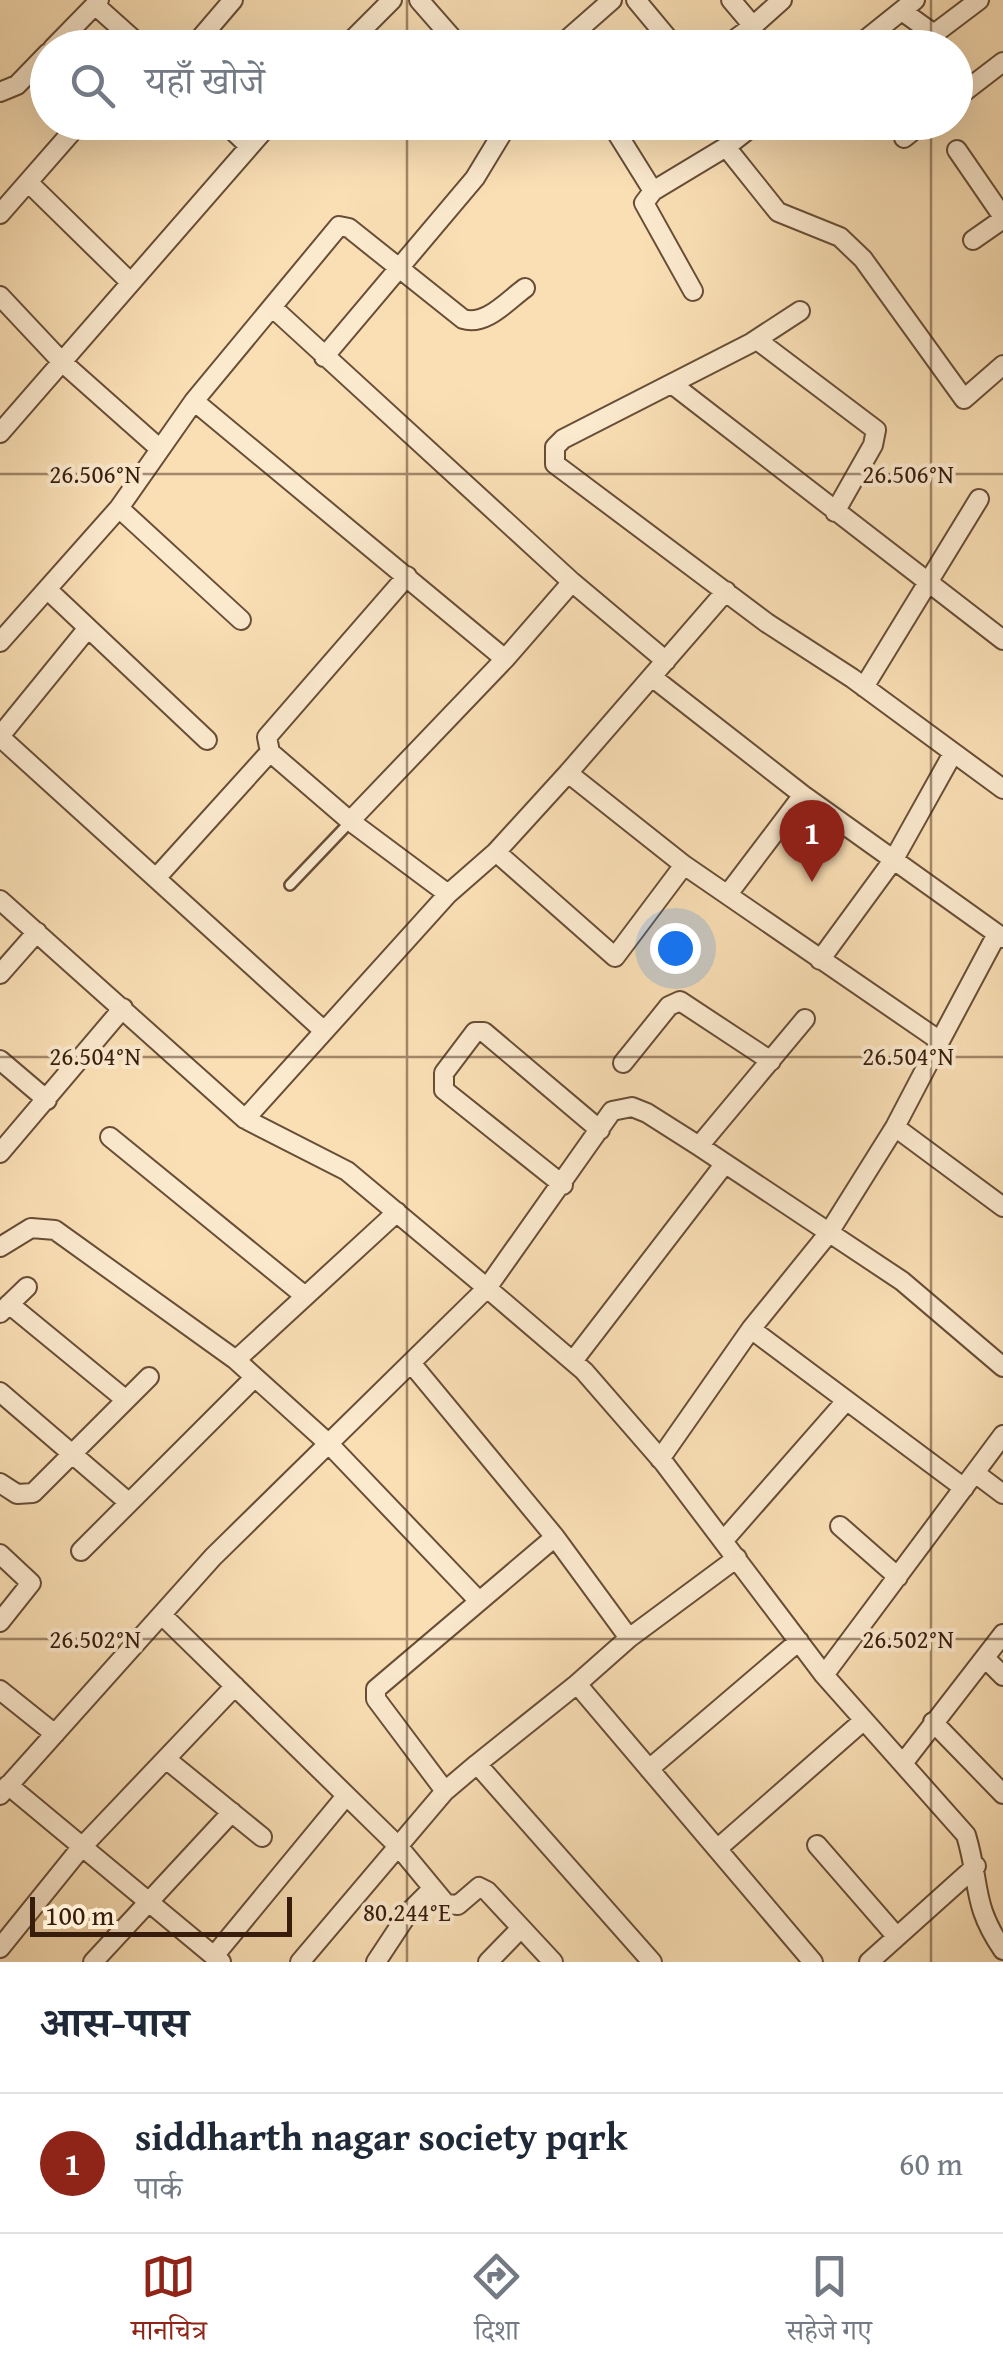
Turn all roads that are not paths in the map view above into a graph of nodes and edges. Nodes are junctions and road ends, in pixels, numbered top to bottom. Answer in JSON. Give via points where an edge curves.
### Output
{"nodes":[{"id":1,"x":233,"y":0,"type":"edge"},
{"id":2,"x":392,"y":0,"type":"edge"},
{"id":3,"x":419,"y":0,"type":"edge"},
{"id":4,"x":612,"y":0,"type":"edge"},
{"id":5,"x":636,"y":0,"type":"edge"},
{"id":6,"x":732,"y":0,"type":"edge"},
{"id":7,"x":782,"y":0,"type":"edge"},
{"id":8,"x":979,"y":0,"type":"edge"},
{"id":9,"x":97,"y":2,"type":"edge"},
{"id":10,"x":909,"y":5,"type":"edge"},
{"id":11,"x":753,"y":26,"type":"junction"},
{"id":12,"x":70,"y":30,"type":"edge"},
{"id":13,"x":125,"y":30,"type":"edge"},
{"id":14,"x":207,"y":30,"type":"edge"},
{"id":15,"x":362,"y":30,"type":"edge"},
{"id":16,"x":445,"y":30,"type":"edge"},
{"id":17,"x":579,"y":30,"type":"edge"},
{"id":18,"x":661,"y":30,"type":"edge"},
{"id":19,"x":748,"y":30,"type":"edge"},
{"id":20,"x":877,"y":30,"type":"edge"},
{"id":21,"x":931,"y":30,"type":"edge"},
{"id":22,"x":939,"y":30,"type":"edge"},
{"id":23,"x":1003,"y":62,"type":"edge"},
{"id":24,"x":30,"y":71,"type":"edge"},
{"id":25,"x":973,"y":85,"type":"edge"},
{"id":26,"x":0,"y":92,"type":"edge"},
{"id":27,"x":65,"y":140,"type":"edge"},
{"id":28,"x":243,"y":140,"type":"edge"},
{"id":29,"x":255,"y":140,"type":"edge"},
{"id":30,"x":500,"y":140,"type":"edge"},
{"id":31,"x":621,"y":140,"type":"edge"},
{"id":32,"x":735,"y":140,"type":"edge"},
{"id":33,"x":249,"y":146,"type":"junction"},
{"id":34,"x":726,"y":147,"type":"junction"},
{"id":35,"x":956,"y":150,"type":"dead end"},
{"id":36,"x":28,"y":182,"type":"junction"},
{"id":37,"x":653,"y":191,"type":"junction"},
{"id":38,"x":0,"y":214,"type":"edge"},
{"id":39,"x":1003,"y":218,"type":"edge"},
{"id":40,"x":973,"y":240,"type":"dead end"},
{"id":41,"x":397,"y":271,"type":"junction"},
{"id":42,"x":129,"y":280,"type":"junction"},
{"id":43,"x":525,"y":288,"type":"dead end"},
{"id":44,"x":693,"y":291,"type":"dead end"},
{"id":45,"x":0,"y":296,"type":"edge"},
{"id":46,"x":272,"y":307,"type":"junction"},
{"id":47,"x":800,"y":311,"type":"dead end"},
{"id":48,"x":757,"y":340,"type":"junction"},
{"id":49,"x":324,"y":356,"type":"junction"},
{"id":50,"x":62,"y":362,"type":"junction"},
{"id":51,"x":1003,"y":364,"type":"edge"},
{"id":52,"x":672,"y":384,"type":"junction"},
{"id":53,"x":194,"y":402,"type":"junction"},
{"id":54,"x":0,"y":433,"type":"edge"},
{"id":55,"x":160,"y":450,"type":"junction"},
{"id":56,"x":979,"y":499,"type":"dead end"},
{"id":57,"x":119,"y":508,"type":"junction"},
{"id":58,"x":835,"y":512,"type":"junction"},
{"id":59,"x":407,"y":576,"type":"junction"},
{"id":60,"x":572,"y":582,"type":"junction"},
{"id":61,"x":930,"y":584,"type":"junction"},
{"id":62,"x":48,"y":591,"type":"junction"},
{"id":63,"x":726,"y":591,"type":"junction"},
{"id":64,"x":241,"y":620,"type":"dead end"},
{"id":65,"x":88,"y":628,"type":"junction"},
{"id":66,"x":1003,"y":640,"type":"edge"},
{"id":67,"x":0,"y":642,"type":"edge"},
{"id":68,"x":505,"y":659,"type":"junction"},
{"id":69,"x":666,"y":660,"type":"junction"},
{"id":70,"x":652,"y":677,"type":"junction"},
{"id":71,"x":864,"y":687,"type":"junction"},
{"id":72,"x":0,"y":736,"type":"edge"},
{"id":73,"x":207,"y":740,"type":"dead end"},
{"id":74,"x":270,"y":752,"type":"junction"},
{"id":75,"x":952,"y":755,"type":"junction"},
{"id":76,"x":568,"y":773,"type":"junction"},
{"id":77,"x":1003,"y":789,"type":"edge"},
{"id":78,"x":803,"y":796,"type":"junction"},
{"id":79,"x":350,"y":822,"type":"junction"},
{"id":80,"x":496,"y":852,"type":"junction"},
{"id":81,"x":894,"y":859,"type":"junction"},
{"id":82,"x":684,"y":865,"type":"junction"},
{"id":83,"x":157,"y":877,"type":"junction"},
{"id":84,"x":290,"y":886,"type":"dead end"},
{"id":85,"x":448,"y":894,"type":"junction"},
{"id":86,"x":728,"y":894,"type":"junction"},
{"id":87,"x":0,"y":900,"type":"edge"},
{"id":88,"x":37,"y":932,"type":"junction"},
{"id":89,"x":1000,"y":936,"type":"edge"},
{"id":90,"x":820,"y":960,"type":"junction"},
{"id":91,"x":0,"y":974,"type":"edge"},
{"id":92,"x":123,"y":1008,"type":"junction"},
{"id":93,"x":805,"y":1019,"type":"dead end"},
{"id":94,"x":323,"y":1030,"type":"junction"},
{"id":95,"x":940,"y":1041,"type":"junction"},
{"id":96,"x":0,"y":1060,"type":"edge"},
{"id":97,"x":623,"y":1062,"type":"dead end"},
{"id":98,"x":771,"y":1062,"type":"junction"},
{"id":99,"x":47,"y":1100,"type":"junction"},
{"id":100,"x":245,"y":1119,"type":"junction"},
{"id":101,"x":895,"y":1127,"type":"junction"},
{"id":102,"x":600,"y":1130,"type":"junction"},
{"id":103,"x":110,"y":1137,"type":"dead end"},
{"id":104,"x":700,"y":1146,"type":"junction"},
{"id":105,"x":0,"y":1152,"type":"edge"},
{"id":106,"x":723,"y":1166,"type":"junction"},
{"id":107,"x":563,"y":1185,"type":"junction"},
{"id":108,"x":1003,"y":1207,"type":"edge"},
{"id":109,"x":397,"y":1212,"type":"junction"},
{"id":110,"x":828,"y":1234,"type":"junction"},
{"id":111,"x":0,"y":1248,"type":"edge"},
{"id":112,"x":27,"y":1286,"type":"dead end"},
{"id":113,"x":488,"y":1288,"type":"junction"},
{"id":114,"x":305,"y":1296,"type":"junction"},
{"id":115,"x":4,"y":1309,"type":"edge"},
{"id":116,"x":751,"y":1329,"type":"junction"},
{"id":117,"x":236,"y":1360,"type":"junction"},
{"id":118,"x":573,"y":1361,"type":"junction"},
{"id":119,"x":411,"y":1363,"type":"junction"},
{"id":120,"x":1003,"y":1367,"type":"edge"},
{"id":121,"x":149,"y":1376,"type":"dead end"},
{"id":122,"x":254,"y":1379,"type":"junction"},
{"id":123,"x":0,"y":1392,"type":"edge"},
{"id":124,"x":126,"y":1400,"type":"junction"},
{"id":125,"x":846,"y":1401,"type":"junction"},
{"id":126,"x":1003,"y":1436,"type":"edge"},
{"id":127,"x":329,"y":1444,"type":"junction"},
{"id":128,"x":72,"y":1454,"type":"junction"},
{"id":129,"x":660,"y":1459,"type":"junction"},
{"id":130,"x":969,"y":1481,"type":"junction"},
{"id":131,"x":0,"y":1483,"type":"edge"},
{"id":132,"x":1003,"y":1494,"type":"edge"},
{"id":133,"x":127,"y":1501,"type":"junction"},
{"id":134,"x":840,"y":1526,"type":"dead end"},
{"id":135,"x":555,"y":1537,"type":"junction"},
{"id":136,"x":724,"y":1540,"type":"junction"},
{"id":137,"x":81,"y":1551,"type":"dead end"},
{"id":138,"x":0,"y":1554,"type":"edge"},
{"id":139,"x":737,"y":1558,"type":"junction"},
{"id":140,"x":898,"y":1576,"type":"junction"},
{"id":141,"x":478,"y":1600,"type":"junction"},
{"id":142,"x":162,"y":1615,"type":"junction"},
{"id":143,"x":0,"y":1622,"type":"edge"},
{"id":144,"x":1003,"y":1634,"type":"edge"},
{"id":145,"x":629,"y":1638,"type":"junction"},
{"id":146,"x":799,"y":1641,"type":"junction"},
{"id":147,"x":984,"y":1658,"type":"junction"},
{"id":148,"x":824,"y":1675,"type":"junction"},
{"id":149,"x":1003,"y":1676,"type":"edge"},
{"id":150,"x":577,"y":1684,"type":"junction"},
{"id":151,"x":235,"y":1686,"type":"junction"},
{"id":152,"x":0,"y":1690,"type":"edge"},
{"id":153,"x":863,"y":1721,"type":"junction"},
{"id":154,"x":934,"y":1722,"type":"junction"},
{"id":155,"x":55,"y":1734,"type":"junction"},
{"id":156,"x":166,"y":1759,"type":"junction"},
{"id":157,"x":904,"y":1762,"type":"junction"},
{"id":158,"x":477,"y":1764,"type":"junction"},
{"id":159,"x":649,"y":1769,"type":"junction"},
{"id":160,"x":4,"y":1790,"type":"edge"},
{"id":161,"x":445,"y":1791,"type":"junction"},
{"id":162,"x":1003,"y":1794,"type":"edge"},
{"id":163,"x":346,"y":1796,"type":"junction"},
{"id":164,"x":232,"y":1812,"type":"junction"},
{"id":165,"x":262,"y":1837,"type":"dead end"},
{"id":166,"x":817,"y":1844,"type":"dead end"},
{"id":167,"x":398,"y":1846,"type":"junction"},
{"id":168,"x":80,"y":1849,"type":"junction"},
{"id":169,"x":717,"y":1849,"type":"junction"},
{"id":170,"x":976,"y":1866,"type":"junction"},
{"id":171,"x":432,"y":1890,"type":"junction"},
{"id":172,"x":148,"y":1902,"type":"junction"},
{"id":173,"x":521,"y":1928,"type":"junction"},
{"id":174,"x":897,"y":1936,"type":"junction"},
{"id":175,"x":0,"y":1948,"type":"edge"},
{"id":176,"x":1003,"y":1950,"type":"edge"},
{"id":177,"x":217,"y":1959,"type":"edge"},
{"id":178,"x":94,"y":1962,"type":"edge"},
{"id":179,"x":300,"y":1962,"type":"edge"},
{"id":180,"x":376,"y":1962,"type":"edge"},
{"id":181,"x":488,"y":1962,"type":"edge"},
{"id":182,"x":553,"y":1962,"type":"edge"},
{"id":183,"x":652,"y":1962,"type":"edge"},
{"id":184,"x":813,"y":1962,"type":"edge"},
{"id":185,"x":869,"y":1962,"type":"edge"}],
"edges":[{"from":1,"to":14,"type":"street"},
{"from":2,"to":15,"type":"street"},
{"from":3,"to":16,"type":"street"},
{"from":4,"to":17,"type":"street"},
{"from":5,"to":18,"type":"street"},
{"from":6,"to":11,"type":"street"},
{"from":7,"to":11,"type":"street"},
{"from":8,"to":22,"type":"street"},
{"from":9,"to":12,"type":"street"},
{"from":9,"to":13,"type":"street"},
{"from":10,"to":20,"type":"street"},
{"from":10,"to":21,"type":"street"},
{"from":11,"to":19,"type":"street"},
{"from":23,"to":25,"type":"street"},
{"from":24,"to":26,"type":"street"},
{"from":27,"to":36,"type":"street"},
{"from":28,"to":33,"type":"street"},
{"from":29,"to":33,"type":"street"},
{"from":30,"to":41,"type":"street"},
{"from":31,"to":37,"type":"street"},
{"from":32,"to":34,"type":"street"},
{"from":33,"to":42,"type":"street"},
{"from":34,"to":37,"type":"street"},
{"from":34,"to":51,"type":"street","via":[[778,212],[840,237],[864,259],[964,399]]},
{"from":35,"to":39,"type":"street"},
{"from":36,"to":38,"type":"street"},
{"from":36,"to":42,"type":"street"},
{"from":37,"to":44,"type":"street","via":[[644,203],[647,214]]},
{"from":39,"to":40,"type":"street"},
{"from":41,"to":43,"type":"street","via":[[471,322]]},
{"from":41,"to":46,"type":"street","via":[[339,226]]},
{"from":41,"to":49,"type":"street"},
{"from":42,"to":50,"type":"street"},
{"from":45,"to":50,"type":"street"},
{"from":46,"to":49,"type":"street"},
{"from":46,"to":53,"type":"street"},
{"from":47,"to":48,"type":"street"},
{"from":48,"to":52,"type":"street"},
{"from":48,"to":58,"type":"street","via":[[876,430]]},
{"from":49,"to":60,"type":"street"},
{"from":50,"to":54,"type":"street"},
{"from":50,"to":55,"type":"street"},
{"from":52,"to":58,"type":"street"},
{"from":52,"to":63,"type":"street","via":[[563,439],[553,459]]},
{"from":53,"to":55,"type":"street"},
{"from":53,"to":59,"type":"street"},
{"from":55,"to":57,"type":"street"},
{"from":56,"to":61,"type":"street"},
{"from":57,"to":62,"type":"street"},
{"from":57,"to":64,"type":"street"},
{"from":58,"to":61,"type":"street"},
{"from":59,"to":68,"type":"street"},
{"from":59,"to":74,"type":"street","via":[[271,730],[265,744]]},
{"from":60,"to":68,"type":"street"},
{"from":60,"to":69,"type":"street"},
{"from":61,"to":66,"type":"street"},
{"from":61,"to":71,"type":"street"},
{"from":62,"to":65,"type":"street"},
{"from":62,"to":67,"type":"street"},
{"from":63,"to":69,"type":"street"},
{"from":63,"to":71,"type":"street"},
{"from":65,"to":72,"type":"street"},
{"from":65,"to":73,"type":"street"},
{"from":68,"to":79,"type":"street"},
{"from":69,"to":70,"type":"street"},
{"from":70,"to":76,"type":"street"},
{"from":70,"to":78,"type":"street"},
{"from":71,"to":75,"type":"street"},
{"from":72,"to":83,"type":"street"},
{"from":74,"to":79,"type":"street"},
{"from":74,"to":83,"type":"street"},
{"from":75,"to":77,"type":"street"},
{"from":75,"to":81,"type":"street"},
{"from":76,"to":80,"type":"street"},
{"from":76,"to":82,"type":"street"},
{"from":78,"to":81,"type":"street"},
{"from":78,"to":86,"type":"street"},
{"from":79,"to":84,"type":"lane"},
{"from":79,"to":85,"type":"street"},
{"from":80,"to":82,"type":"street","via":[[614,958]]},
{"from":80,"to":85,"type":"street"},
{"from":81,"to":89,"type":"street"},
{"from":81,"to":90,"type":"street"},
{"from":82,"to":86,"type":"street"},
{"from":83,"to":94,"type":"street"},
{"from":85,"to":94,"type":"street"},
{"from":86,"to":90,"type":"street"},
{"from":87,"to":88,"type":"street"},
{"from":88,"to":91,"type":"street"},
{"from":88,"to":92,"type":"street"},
{"from":89,"to":95,"type":"street"},
{"from":90,"to":95,"type":"street"},
{"from":92,"to":99,"type":"street"},
{"from":92,"to":100,"type":"street"},
{"from":93,"to":98,"type":"street"},
{"from":94,"to":100,"type":"street"},
{"from":95,"to":101,"type":"street"},
{"from":96,"to":99,"type":"street"},
{"from":97,"to":98,"type":"street","via":[[669,1006],[680,1002]]},
{"from":98,"to":104,"type":"street"},
{"from":99,"to":105,"type":"street"},
{"from":100,"to":109,"type":"street","via":[[347,1172]]},
{"from":101,"to":108,"type":"street"},
{"from":101,"to":110,"type":"street"},
{"from":102,"to":104,"type":"street","via":[[612,1111],[632,1108]]},
{"from":102,"to":107,"type":"street"},
{"from":102,"to":107,"type":"street","via":[[484,1032],[476,1032],[444,1073],[444,1090]]},
{"from":103,"to":114,"type":"street"},
{"from":104,"to":106,"type":"street"},
{"from":106,"to":110,"type":"street"},
{"from":106,"to":118,"type":"street"},
{"from":107,"to":113,"type":"street"},
{"from":109,"to":113,"type":"street"},
{"from":109,"to":114,"type":"street"},
{"from":110,"to":116,"type":"street"},
{"from":110,"to":120,"type":"street","via":[[902,1281]]},
{"from":111,"to":117,"type":"street","via":[[31,1228],[54,1230]]},
{"from":112,"to":115,"type":"street"},
{"from":113,"to":118,"type":"street"},
{"from":113,"to":119,"type":"street"},
{"from":114,"to":117,"type":"street"},
{"from":115,"to":124,"type":"street"},
{"from":116,"to":125,"type":"street"},
{"from":116,"to":129,"type":"street"},
{"from":117,"to":122,"type":"street"},
{"from":118,"to":129,"type":"street"},
{"from":119,"to":127,"type":"street"},
{"from":119,"to":135,"type":"street"},
{"from":121,"to":124,"type":"street"},
{"from":122,"to":127,"type":"street"},
{"from":122,"to":133,"type":"street"},
{"from":123,"to":128,"type":"street"},
{"from":124,"to":128,"type":"street"},
{"from":125,"to":130,"type":"street"},
{"from":125,"to":136,"type":"street"},
{"from":126,"to":130,"type":"street"},
{"from":127,"to":141,"type":"street"},
{"from":127,"to":142,"type":"street"},
{"from":128,"to":131,"type":"street","via":[[29,1495]]},
{"from":128,"to":133,"type":"street"},
{"from":129,"to":136,"type":"street"},
{"from":130,"to":132,"type":"street"},
{"from":130,"to":140,"type":"street"},
{"from":133,"to":137,"type":"street"},
{"from":134,"to":140,"type":"street"},
{"from":135,"to":141,"type":"street"},
{"from":135,"to":145,"type":"street"},
{"from":136,"to":139,"type":"street"},
{"from":138,"to":143,"type":"street","via":[[31,1583]]},
{"from":139,"to":145,"type":"street"},
{"from":139,"to":146,"type":"street"},
{"from":140,"to":148,"type":"street"},
{"from":141,"to":161,"type":"street","via":[[376,1689],[376,1699]]},
{"from":142,"to":151,"type":"street"},
{"from":142,"to":155,"type":"street"},
{"from":144,"to":147,"type":"street"},
{"from":145,"to":150,"type":"street"},
{"from":146,"to":148,"type":"street"},
{"from":146,"to":159,"type":"street"},
{"from":147,"to":149,"type":"street"},
{"from":147,"to":154,"type":"street"},
{"from":148,"to":153,"type":"street"},
{"from":150,"to":158,"type":"street"},
{"from":150,"to":159,"type":"street"},
{"from":151,"to":156,"type":"street"},
{"from":151,"to":163,"type":"street"},
{"from":152,"to":155,"type":"street"},
{"from":153,"to":157,"type":"street"},
{"from":153,"to":169,"type":"street"},
{"from":154,"to":157,"type":"street"},
{"from":154,"to":162,"type":"street"},
{"from":155,"to":160,"type":"street"},
{"from":156,"to":164,"type":"street"},
{"from":156,"to":168,"type":"street"},
{"from":157,"to":170,"type":"street","via":[[966,1835]]},
{"from":158,"to":161,"type":"street"},
{"from":158,"to":183,"type":"street"},
{"from":159,"to":169,"type":"street"},
{"from":160,"to":168,"type":"street"},
{"from":161,"to":167,"type":"street"},
{"from":163,"to":167,"type":"street"},
{"from":163,"to":177,"type":"street"},
{"from":164,"to":165,"type":"street"},
{"from":164,"to":172,"type":"street"},
{"from":166,"to":174,"type":"street"},
{"from":167,"to":171,"type":"street"},
{"from":167,"to":179,"type":"street"},
{"from":168,"to":172,"type":"street"},
{"from":168,"to":175,"type":"street"},
{"from":169,"to":184,"type":"street"},
{"from":170,"to":174,"type":"street"},
{"from":170,"to":176,"type":"street","via":[[976,1898]]},
{"from":171,"to":173,"type":"street","via":[[453,1906],[479,1887]]},
{"from":171,"to":180,"type":"street"},
{"from":172,"to":177,"type":"street"},
{"from":172,"to":178,"type":"street"},
{"from":173,"to":181,"type":"street"},
{"from":173,"to":182,"type":"street"},
{"from":174,"to":185,"type":"street"}]}
